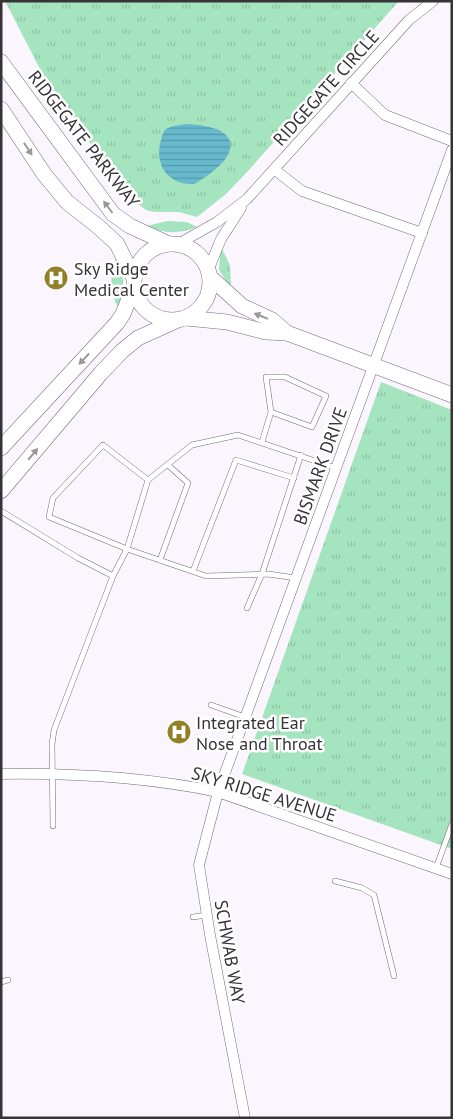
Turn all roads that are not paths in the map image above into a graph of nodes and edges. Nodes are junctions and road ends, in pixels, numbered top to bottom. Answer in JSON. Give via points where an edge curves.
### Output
{"nodes":[{"id":1,"x":433,"y":1,"type":"edge"},
{"id":2,"x":1,"y":62,"type":"edge"},
{"id":3,"x":351,"y":83,"type":"junction"},
{"id":4,"x":1,"y":109,"type":"edge"},
{"id":5,"x":452,"y":141,"type":"edge"},
{"id":6,"x":452,"y":150,"type":"edge"},
{"id":7,"x":275,"y":170,"type":"junction"},
{"id":8,"x":247,"y":199,"type":"junction"},
{"id":9,"x":422,"y":234,"type":"junction"},
{"id":10,"x":174,"y":244,"type":"junction"},
{"id":11,"x":209,"y":274,"type":"junction"},
{"id":12,"x":134,"y":282,"type":"junction"},
{"id":13,"x":182,"y":319,"type":"junction"},
{"id":14,"x":287,"y":333,"type":"junction"},
{"id":15,"x":374,"y":366,"type":"junction"},
{"id":16,"x":452,"y":395,"type":"edge"},
{"id":17,"x":271,"y":412,"type":"junction"},
{"id":18,"x":262,"y":442,"type":"junction"},
{"id":19,"x":1,"y":448,"type":"edge"},
{"id":20,"x":301,"y":455,"type":"junction"},
{"id":21,"x":168,"y":465,"type":"junction"},
{"id":22,"x":336,"y":468,"type":"junction"},
{"id":23,"x":294,"y":478,"type":"junction"},
{"id":24,"x":148,"y":480,"type":"junction"},
{"id":25,"x":1,"y":491,"type":"edge"},
{"id":26,"x":1,"y":511,"type":"edge"},
{"id":27,"x":127,"y":549,"type":"junction"},
{"id":28,"x":160,"y":560,"type":"junction"},
{"id":29,"x":193,"y":571,"type":"junction"},
{"id":30,"x":262,"y":574,"type":"junction"},
{"id":31,"x":113,"y":576,"type":"junction"},
{"id":32,"x":296,"y":578,"type":"junction"},
{"id":33,"x":247,"y":608,"type":"dead end"},
{"id":34,"x":211,"y":705,"type":"dead end"},
{"id":35,"x":245,"y":718,"type":"junction"},
{"id":36,"x":54,"y":773,"type":"junction"},
{"id":37,"x":1,"y":774,"type":"edge"},
{"id":38,"x":218,"y":792,"type":"junction"},
{"id":39,"x":452,"y":824,"type":"edge"},
{"id":40,"x":54,"y":826,"type":"dead end"},
{"id":41,"x":436,"y":868,"type":"junction"},
{"id":42,"x":452,"y":874,"type":"edge"},
{"id":43,"x":334,"y":881,"type":"dead end"},
{"id":44,"x":206,"y":914,"type":"junction"},
{"id":45,"x":193,"y":916,"type":"dead end"},
{"id":46,"x":394,"y":976,"type":"dead end"},
{"id":47,"x":8,"y":980,"type":"dead end"},
{"id":48,"x":1,"y":982,"type":"edge"},
{"id":49,"x":245,"y":1118,"type":"edge"}],
"edges":[{"from":1,"to":3,"type":"street","name":"RIDGEGATE CIRCLE","via":[[409,20]]},
{"from":10,"to":2,"type":"main road","name":"RIDGEGATE PARKWAY","one_way":true,"via":[[130,226],[113,214]]},
{"from":3,"to":5,"type":"street","via":[[385,115]]},
{"from":3,"to":7,"type":"street","name":"RIDGEGATE CIRCLE"},
{"from":4,"to":12,"type":"main road","name":"RIDGEGATE PARKWAY","one_way":true,"via":[[44,174],[67,202],[117,244]]},
{"from":6,"to":9,"type":"street","name":"BISMARK DRIVE"},
{"from":7,"to":8,"type":"street","name":"RIDGEGATE CIRCLE"},
{"from":7,"to":9,"type":"street","via":[[302,191]]},
{"from":8,"to":10,"type":"street","name":"RIDGEGATE CIRCLE","via":[[223,217]]},
{"from":8,"to":11,"type":"street","name":"RIDGEGATE CIRCLE","via":[[220,239]]},
{"from":9,"to":15,"type":"street","name":"BISMARK DRIVE"},
{"from":10,"to":11,"type":"main road","name":"RIDGEGATE PARKWAY","via":[[195,251]]},
{"from":10,"to":12,"type":"main road","via":[[160,246],[146,255],[140,262]]},
{"from":11,"to":13,"type":"main road","via":[[206,300],[194,313]]},
{"from":14,"to":11,"type":"main road","name":"RIDGEGATE PARKWAY","one_way":true,"via":[[272,320],[242,306]]},
{"from":12,"to":13,"type":"main road","name":"RIDGEGATE PARKWAY","via":[[140,303],[152,315],[160,319]]},
{"from":12,"to":19,"type":"main road","one_way":true,"via":[[117,323]]},
{"from":13,"to":14,"type":"main road","name":"RIDGEGATE PARKWAY","via":[[226,322],[266,332]]},
{"from":25,"to":13,"type":"main road","one_way":true,"via":[[122,351],[138,338]]},
{"from":14,"to":15,"type":"main road","name":"RIDGEGATE PARKWAY"},
{"from":15,"to":16,"type":"main road","name":"RIDGEGATE PARKWAY"},
{"from":15,"to":22,"type":"street","name":"BISMARK DRIVE"},
{"from":17,"to":17,"type":"lane","via":[[266,377],[285,377],[326,396],[312,426]]},
{"from":17,"to":18,"type":"lane"},
{"from":18,"to":20,"type":"lane"},
{"from":18,"to":21,"type":"lane","via":[[238,435],[192,445]]},
{"from":20,"to":22,"type":"lane"},
{"from":20,"to":23,"type":"lane"},
{"from":21,"to":24,"type":"lane"},
{"from":21,"to":28,"type":"lane","via":[[188,483]]},
{"from":22,"to":32,"type":"street","name":"BISMARK DRIVE"},
{"from":23,"to":29,"type":"lane","via":[[236,460]]},
{"from":23,"to":30,"type":"lane"},
{"from":24,"to":27,"type":"lane"},
{"from":24,"to":27,"type":"lane","via":[[103,446],[53,498],[49,517]]},
{"from":26,"to":31,"type":"lane"},
{"from":27,"to":28,"type":"lane"},
{"from":27,"to":31,"type":"lane"},
{"from":28,"to":29,"type":"lane"},
{"from":29,"to":30,"type":"lane","via":[[206,576]]},
{"from":30,"to":32,"type":"lane"},
{"from":30,"to":33,"type":"lane"},
{"from":31,"to":36,"type":"lane","via":[[54,730]]},
{"from":32,"to":35,"type":"street","name":"BISMARK DRIVE"},
{"from":34,"to":35,"type":"lane"},
{"from":35,"to":38,"type":"street","name":"BISMARK DRIVE"},
{"from":36,"to":37,"type":"street","name":"SKY RIDGE AVENUE"},
{"from":36,"to":38,"type":"street","name":"SKY RIDGE AVENUE","via":[[114,776]]},
{"from":36,"to":40,"type":"lane"},
{"from":38,"to":41,"type":"street","name":"SKY RIDGE AVENUE"},
{"from":38,"to":44,"type":"street","name":"SCHWAB WAY","via":[[199,865]]},
{"from":39,"to":41,"type":"lane"},
{"from":41,"to":42,"type":"street","name":"SKY RIDGE AVENUE"},
{"from":43,"to":46,"type":"lane","via":[[342,881],[374,895]]},
{"from":44,"to":45,"type":"lane"},
{"from":44,"to":49,"type":"street","name":"SCHWAB WAY"},
{"from":47,"to":48,"type":"lane"}]}
